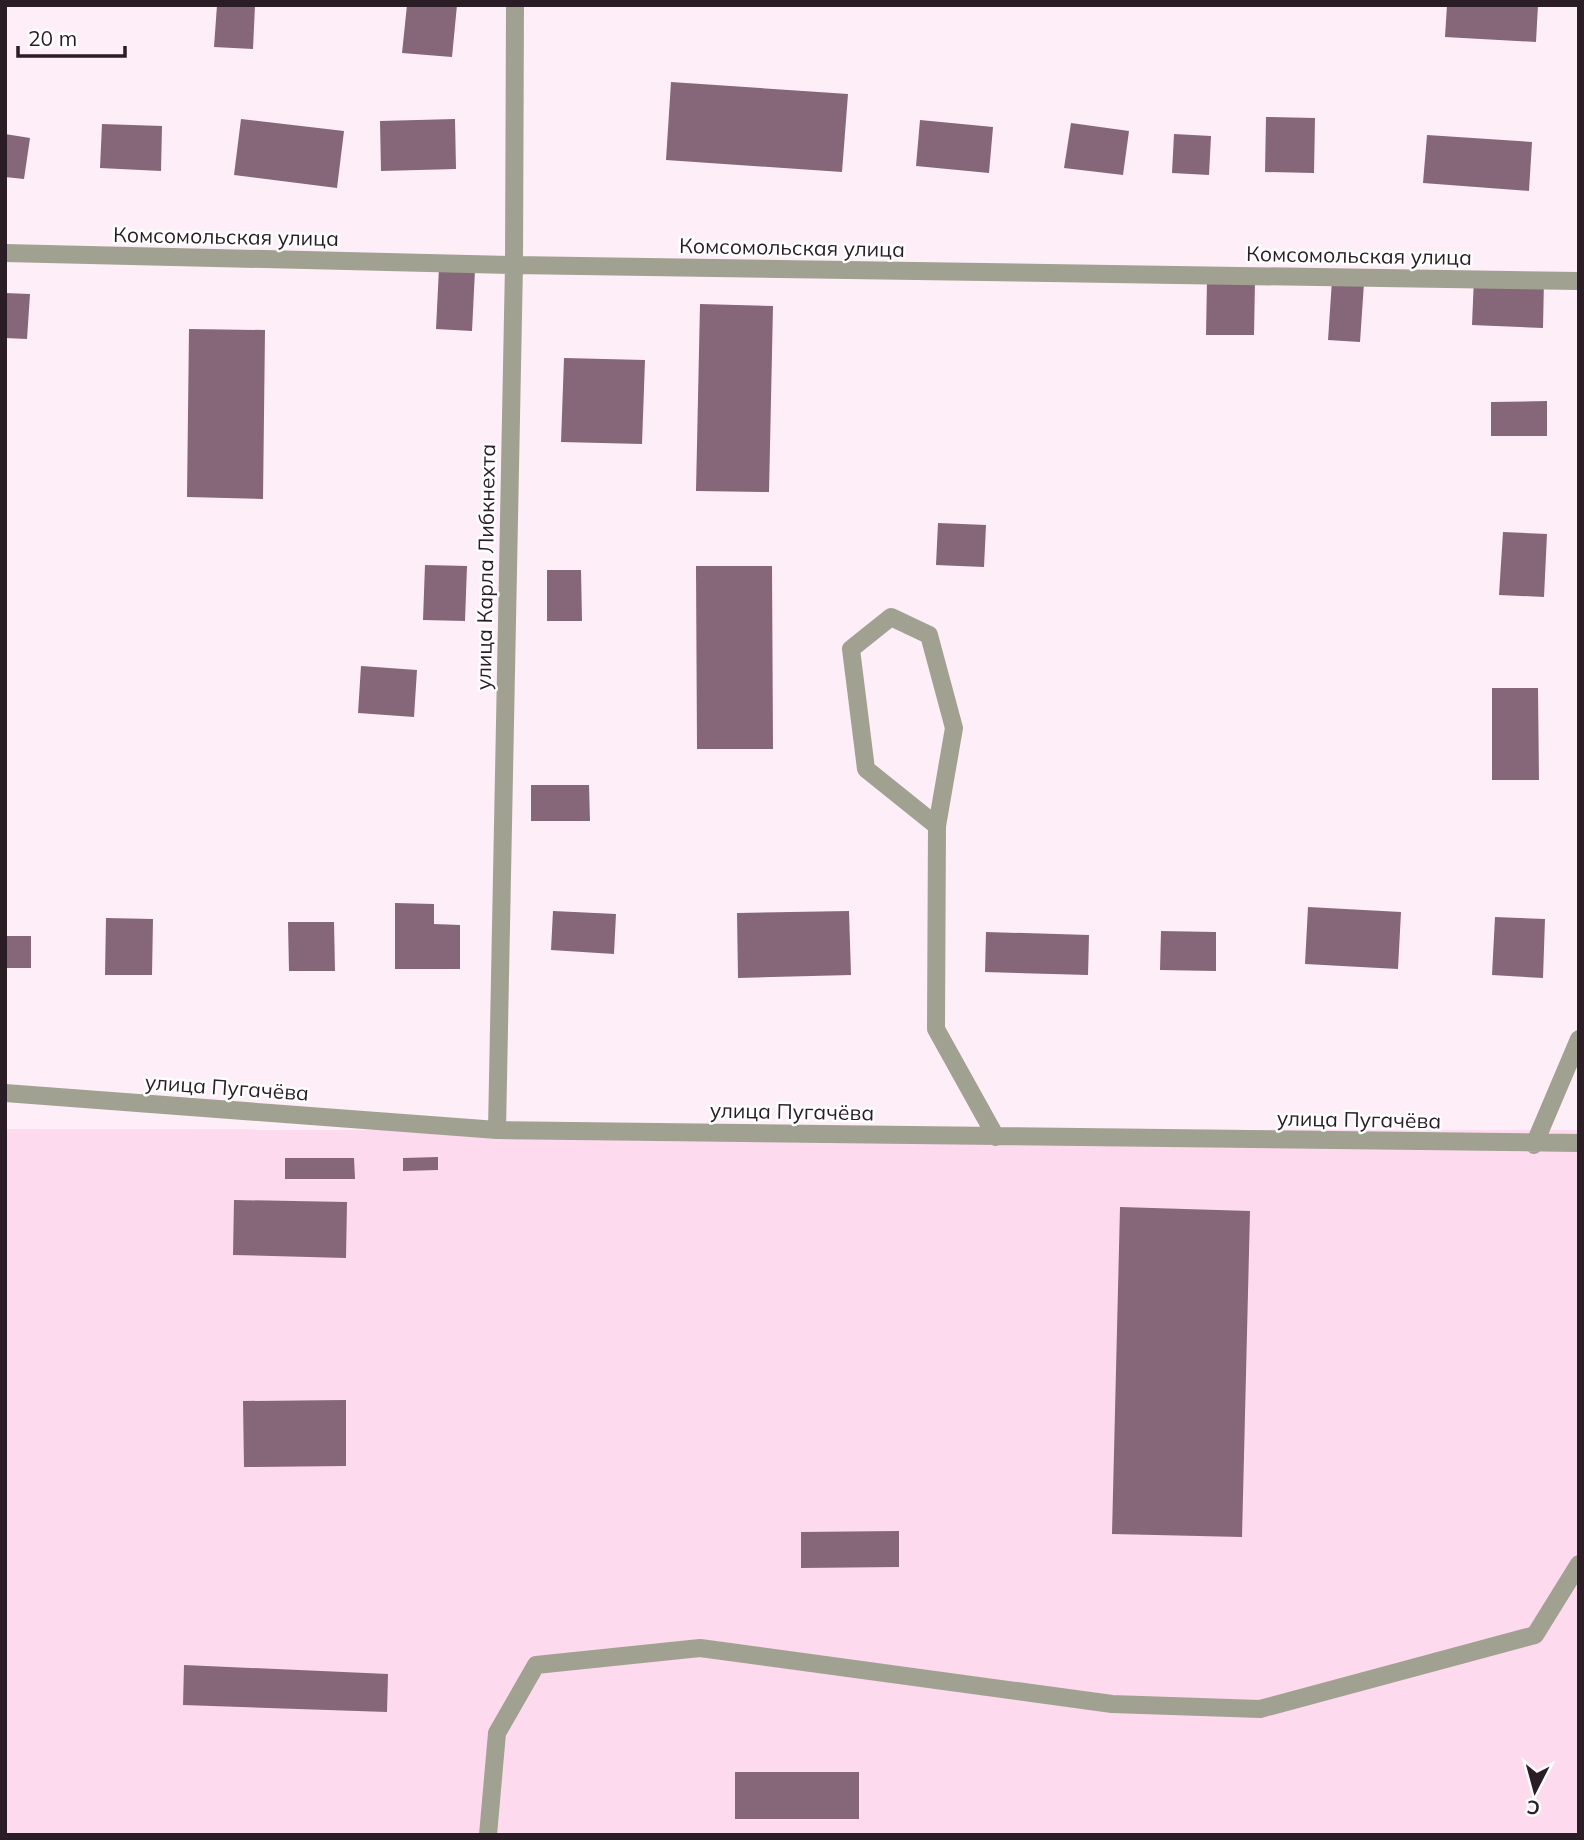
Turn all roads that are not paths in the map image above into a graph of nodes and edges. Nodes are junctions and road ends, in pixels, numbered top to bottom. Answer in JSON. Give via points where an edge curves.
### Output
{"nodes":[{"id":1,"x":515,"y":5,"type":"edge"},
{"id":2,"x":5,"y":253,"type":"edge"},
{"id":3,"x":514,"y":265,"type":"junction"},
{"id":4,"x":1579,"y":281,"type":"edge"},
{"id":5,"x":937,"y":826,"type":"junction"},
{"id":6,"x":1579,"y":1039,"type":"edge"},
{"id":7,"x":5,"y":1093,"type":"edge"},
{"id":8,"x":497,"y":1130,"type":"junction"},
{"id":9,"x":996,"y":1137,"type":"junction"},
{"id":10,"x":1579,"y":1143,"type":"edge"},
{"id":11,"x":1534,"y":1144,"type":"junction"},
{"id":12,"x":1579,"y":1564,"type":"edge"},
{"id":13,"x":488,"y":1835,"type":"edge"}],
"edges":[{"from":1,"to":3,"type":"street","name":"улица Карла Либкнехта"},
{"from":2,"to":3,"type":"street","name":"Комсомольская улица"},
{"from":3,"to":4,"type":"street","name":"Комсомольская улица"},
{"from":3,"to":8,"type":"street","name":"улица Карла Либкнехта"},
{"from":5,"to":5,"type":"street","via":[[954,728],[929,635],[891,617],[851,649],[866,769]]},
{"from":5,"to":9,"type":"street","via":[[936,1029]]},
{"from":6,"to":11,"type":"street"},
{"from":7,"to":8,"type":"street","name":"улица Пугачёва"},
{"from":8,"to":9,"type":"street","name":"улица Пугачёва"},
{"from":9,"to":11,"type":"street","name":"улица Пугачёва"},
{"from":10,"to":11,"type":"street","name":"улица Пугачёва"},
{"from":12,"to":13,"type":"street","via":[[1535,1635],[1260,1709],[1112,1704],[699,1648],[536,1665],[497,1733]]}]}
